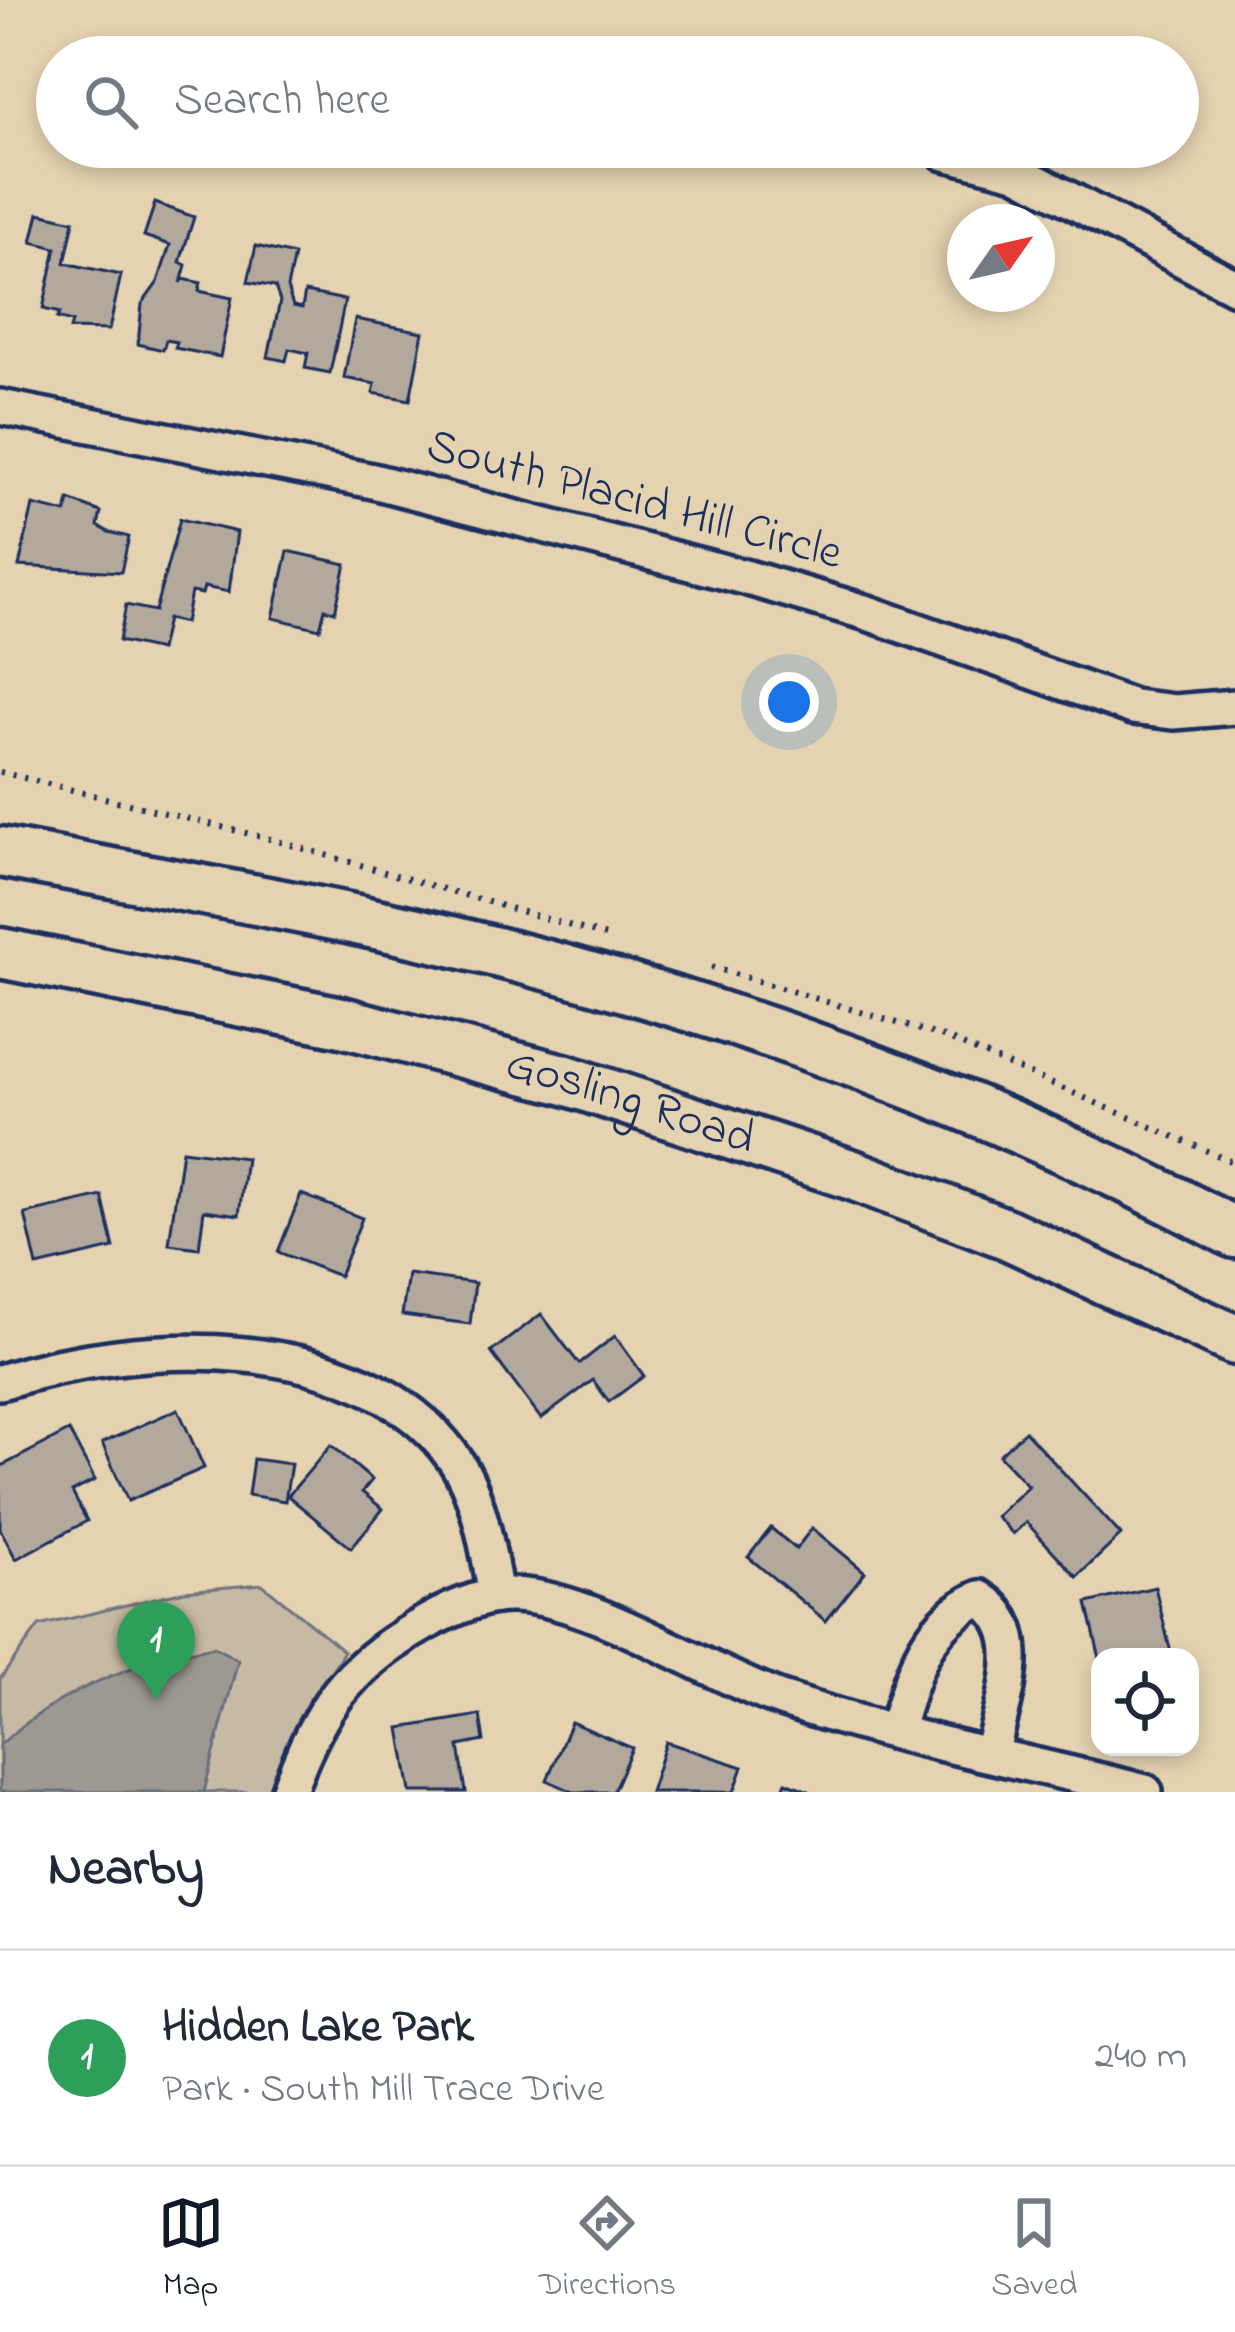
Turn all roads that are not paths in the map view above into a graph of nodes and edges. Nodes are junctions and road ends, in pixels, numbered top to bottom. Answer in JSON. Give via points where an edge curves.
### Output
{"nodes":[{"id":1,"x":1004,"y":168,"type":"edge"},
{"id":2,"x":1235,"y":287,"type":"edge"},
{"id":3,"x":0,"y":407,"type":"edge"},
{"id":4,"x":1235,"y":707,"type":"edge"},
{"id":5,"x":0,"y":852,"type":"edge"},
{"id":6,"x":0,"y":953,"type":"edge"},
{"id":7,"x":1235,"y":1233,"type":"edge"},
{"id":8,"x":1235,"y":1340,"type":"edge"},
{"id":9,"x":0,"y":1382,"type":"edge"},
{"id":10,"x":496,"y":1596,"type":"junction"},
{"id":11,"x":895,"y":1732,"type":"junction"},
{"id":12,"x":992,"y":1752,"type":"junction"},
{"id":13,"x":288,"y":1792,"type":"edge"},
{"id":14,"x":1145,"y":1792,"type":"edge"}],
"edges":[{"from":1,"to":2,"type":"street"},
{"from":3,"to":4,"type":"street","name":"South Placid Hill Circle","via":[[374,481],[748,578],[1133,706]]},
{"from":5,"to":7,"type":"main road","via":[[360,921],[772,1034],[1039,1138]]},
{"from":6,"to":8,"type":"main road","name":"Gosling Road","via":[[342,1022],[562,1079],[1007,1234]]},
{"from":9,"to":10,"type":"street","via":[[117,1355],[214,1351],[273,1358],[363,1387],[401,1408],[453,1457],[484,1531]]},
{"from":10,"to":11,"type":"street","via":[[596,1617],[780,1699]]},
{"from":10,"to":13,"type":"street","via":[[424,1623],[360,1663],[303,1752]]},
{"from":11,"to":12,"type":"street"},
{"from":11,"to":12,"type":"street","via":[[936,1627],[980,1598],[998,1610],[1012,1650]]},
{"from":12,"to":14,"type":"street"}]}
